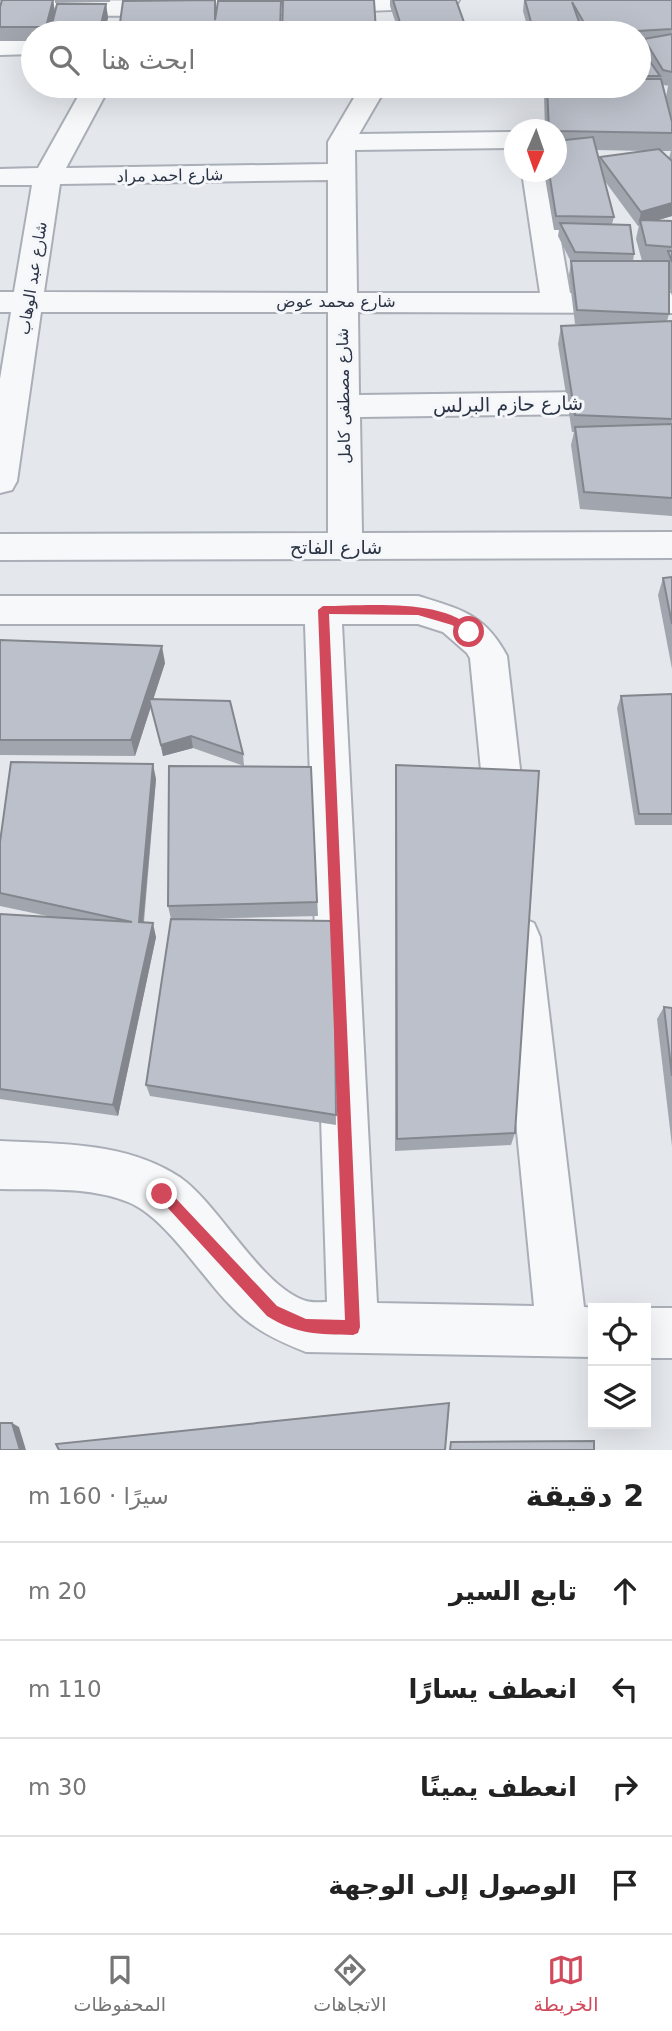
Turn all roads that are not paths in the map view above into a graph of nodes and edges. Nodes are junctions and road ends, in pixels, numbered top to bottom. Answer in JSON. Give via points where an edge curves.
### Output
{"nodes":[{"id":1,"x":438,"y":0,"type":"edge"},
{"id":2,"x":447,"y":0,"type":"edge"},
{"id":3,"x":0,"y":8,"type":"edge"},
{"id":4,"x":381,"y":9,"type":"edge"},
{"id":5,"x":116,"y":14,"type":"edge"},
{"id":6,"x":0,"y":47,"type":"edge"},
{"id":7,"x":21,"y":47,"type":"edge"},
{"id":8,"x":90,"y":98,"type":"edge"},
{"id":9,"x":367,"y":98,"type":"edge"},
{"id":10,"x":504,"y":141,"type":"edge"},
{"id":11,"x":340,"y":157,"type":"junction"},
{"id":12,"x":0,"y":177,"type":"edge"},
{"id":13,"x":47,"y":177,"type":"junction"},
{"id":14,"x":538,"y":182,"type":"edge"},
{"id":15,"x":342,"y":301,"type":"junction"},
{"id":16,"x":14,"y":302,"type":"edge"},
{"id":17,"x":556,"y":303,"type":"junction"},
{"id":18,"x":672,"y":303,"type":"edge"},
{"id":19,"x":672,"y":402,"type":"edge"},
{"id":20,"x":344,"y":406,"type":"junction"},
{"id":21,"x":0,"y":481,"type":"edge"},
{"id":22,"x":672,"y":545,"type":"edge"},
{"id":23,"x":0,"y":547,"type":"edge"},
{"id":24,"x":345,"y":547,"type":"junction"},
{"id":25,"x":0,"y":610,"type":"edge"},
{"id":26,"x":323,"y":610,"type":"junction"},
{"id":27,"x":510,"y":863,"type":"edge"},
{"id":28,"x":515,"y":904,"type":"edge"},
{"id":29,"x":0,"y":1165,"type":"edge"},
{"id":30,"x":353,"y":1327,"type":"junction"},
{"id":31,"x":578,"y":1331,"type":"edge"},
{"id":32,"x":651,"y":1333,"type":"edge"},
{"id":33,"x":672,"y":1333,"type":"edge"}],
"edges":[{"from":1,"to":2,"type":"street"},
{"from":1,"to":4,"type":"street"},
{"from":3,"to":5,"type":"street"},
{"from":4,"to":5,"type":"street"},
{"from":6,"to":7,"type":"street"},
{"from":8,"to":13,"type":"street","name":"شارع عبد الوهاب"},
{"from":9,"to":11,"type":"street"},
{"from":10,"to":11,"type":"street","name":"شارع احمد مراد"},
{"from":11,"to":13,"type":"street","name":"شارع احمد مراد"},
{"from":11,"to":15,"type":"street","name":"شارع مصطفى كامل"},
{"from":12,"to":13,"type":"street","name":"شارع احمد مراد"},
{"from":13,"to":16,"type":"street","name":"شارع عبد الوهاب"},
{"from":14,"to":17,"type":"street"},
{"from":15,"to":16,"type":"street","name":"شارع محمد عوض"},
{"from":15,"to":17,"type":"street","name":"شارع محمد عوض"},
{"from":15,"to":20,"type":"street","name":"شارع مصطفى كامل"},
{"from":16,"to":21,"type":"street","name":"شارع عبد الوهاب"},
{"from":17,"to":18,"type":"street","name":"شارع محمد عوض"},
{"from":19,"to":20,"type":"street","name":"شارع حازم البرلس"},
{"from":20,"to":24,"type":"street","name":"شارع مصطفى كامل"},
{"from":22,"to":24,"type":"street","name":"شارع الفاتح"},
{"from":23,"to":24,"type":"street","name":"شارع الفاتح"},
{"from":25,"to":26,"type":"street"},
{"from":26,"to":27,"type":"street","via":[[418,610],[456,622],[480,643],[488,656]]},
{"from":26,"to":30,"type":"street"},
{"from":28,"to":31,"type":"street"},
{"from":29,"to":30,"type":"street","via":[[117,1174],[162,1194],[272,1311],[306,1326]]},
{"from":30,"to":31,"type":"street"},
{"from":32,"to":33,"type":"street"}]}
